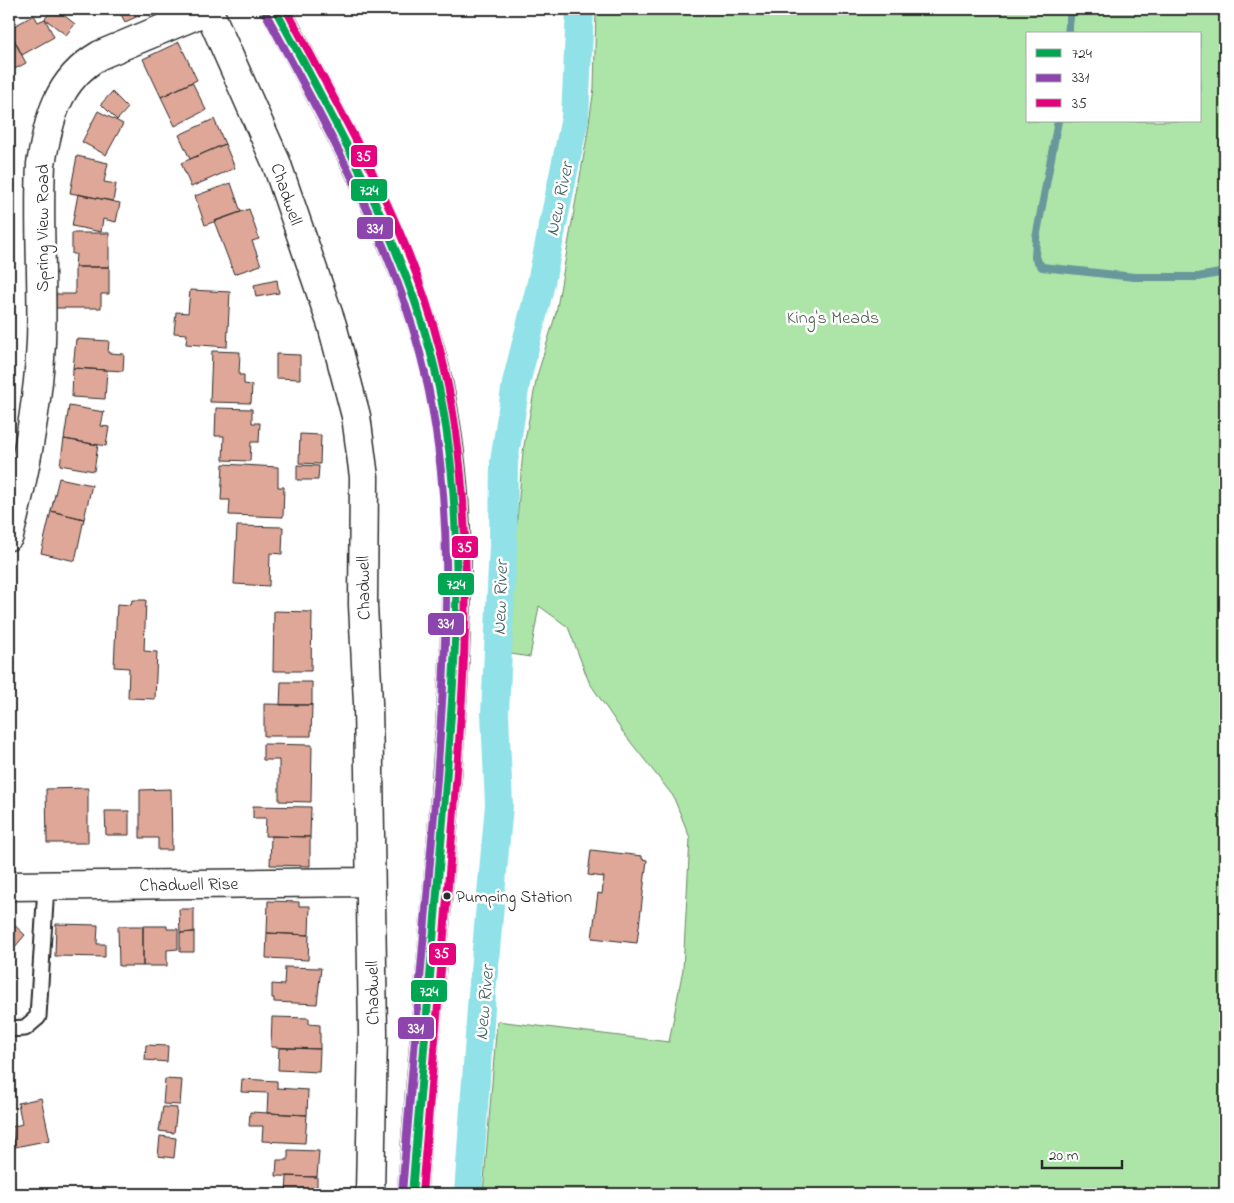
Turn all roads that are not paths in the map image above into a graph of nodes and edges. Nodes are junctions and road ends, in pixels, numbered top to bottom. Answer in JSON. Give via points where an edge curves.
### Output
{"nodes":[{"id":1,"x":208,"y":9,"type":"edge"},
{"id":2,"x":275,"y":9,"type":"edge"},
{"id":3,"x":9,"y":536,"type":"edge"},
{"id":4,"x":369,"y":882,"type":"junction"},
{"id":5,"x":9,"y":886,"type":"edge"},
{"id":6,"x":46,"y":886,"type":"junction"},
{"id":7,"x":9,"y":1030,"type":"edge"},
{"id":8,"x":370,"y":1194,"type":"edge"},
{"id":9,"x":412,"y":1194,"type":"edge"}],
"edges":[{"from":1,"to":3,"type":"street","name":"Spring View Road","via":[[100,55],[74,74],[58,99],[41,164],[41,343],[36,397],[31,440]]},
{"from":1,"to":4,"type":"street","name":"Chadwell","via":[[276,162],[332,325],[356,416],[364,478],[363,605],[368,703]]},
{"from":2,"to":9,"type":"main road","via":[[338,128],[401,264],[430,351],[448,441],[458,546],[456,646],[438,902]]},
{"from":4,"to":6,"type":"street","name":"Chadwell Rise"},
{"from":4,"to":8,"type":"street","name":"Chadwell","via":[[373,1034]]},
{"from":5,"to":6,"type":"street","name":"Chadwell Rise"},
{"from":6,"to":7,"type":"lane","via":[[38,1017],[25,1028]]}]}
